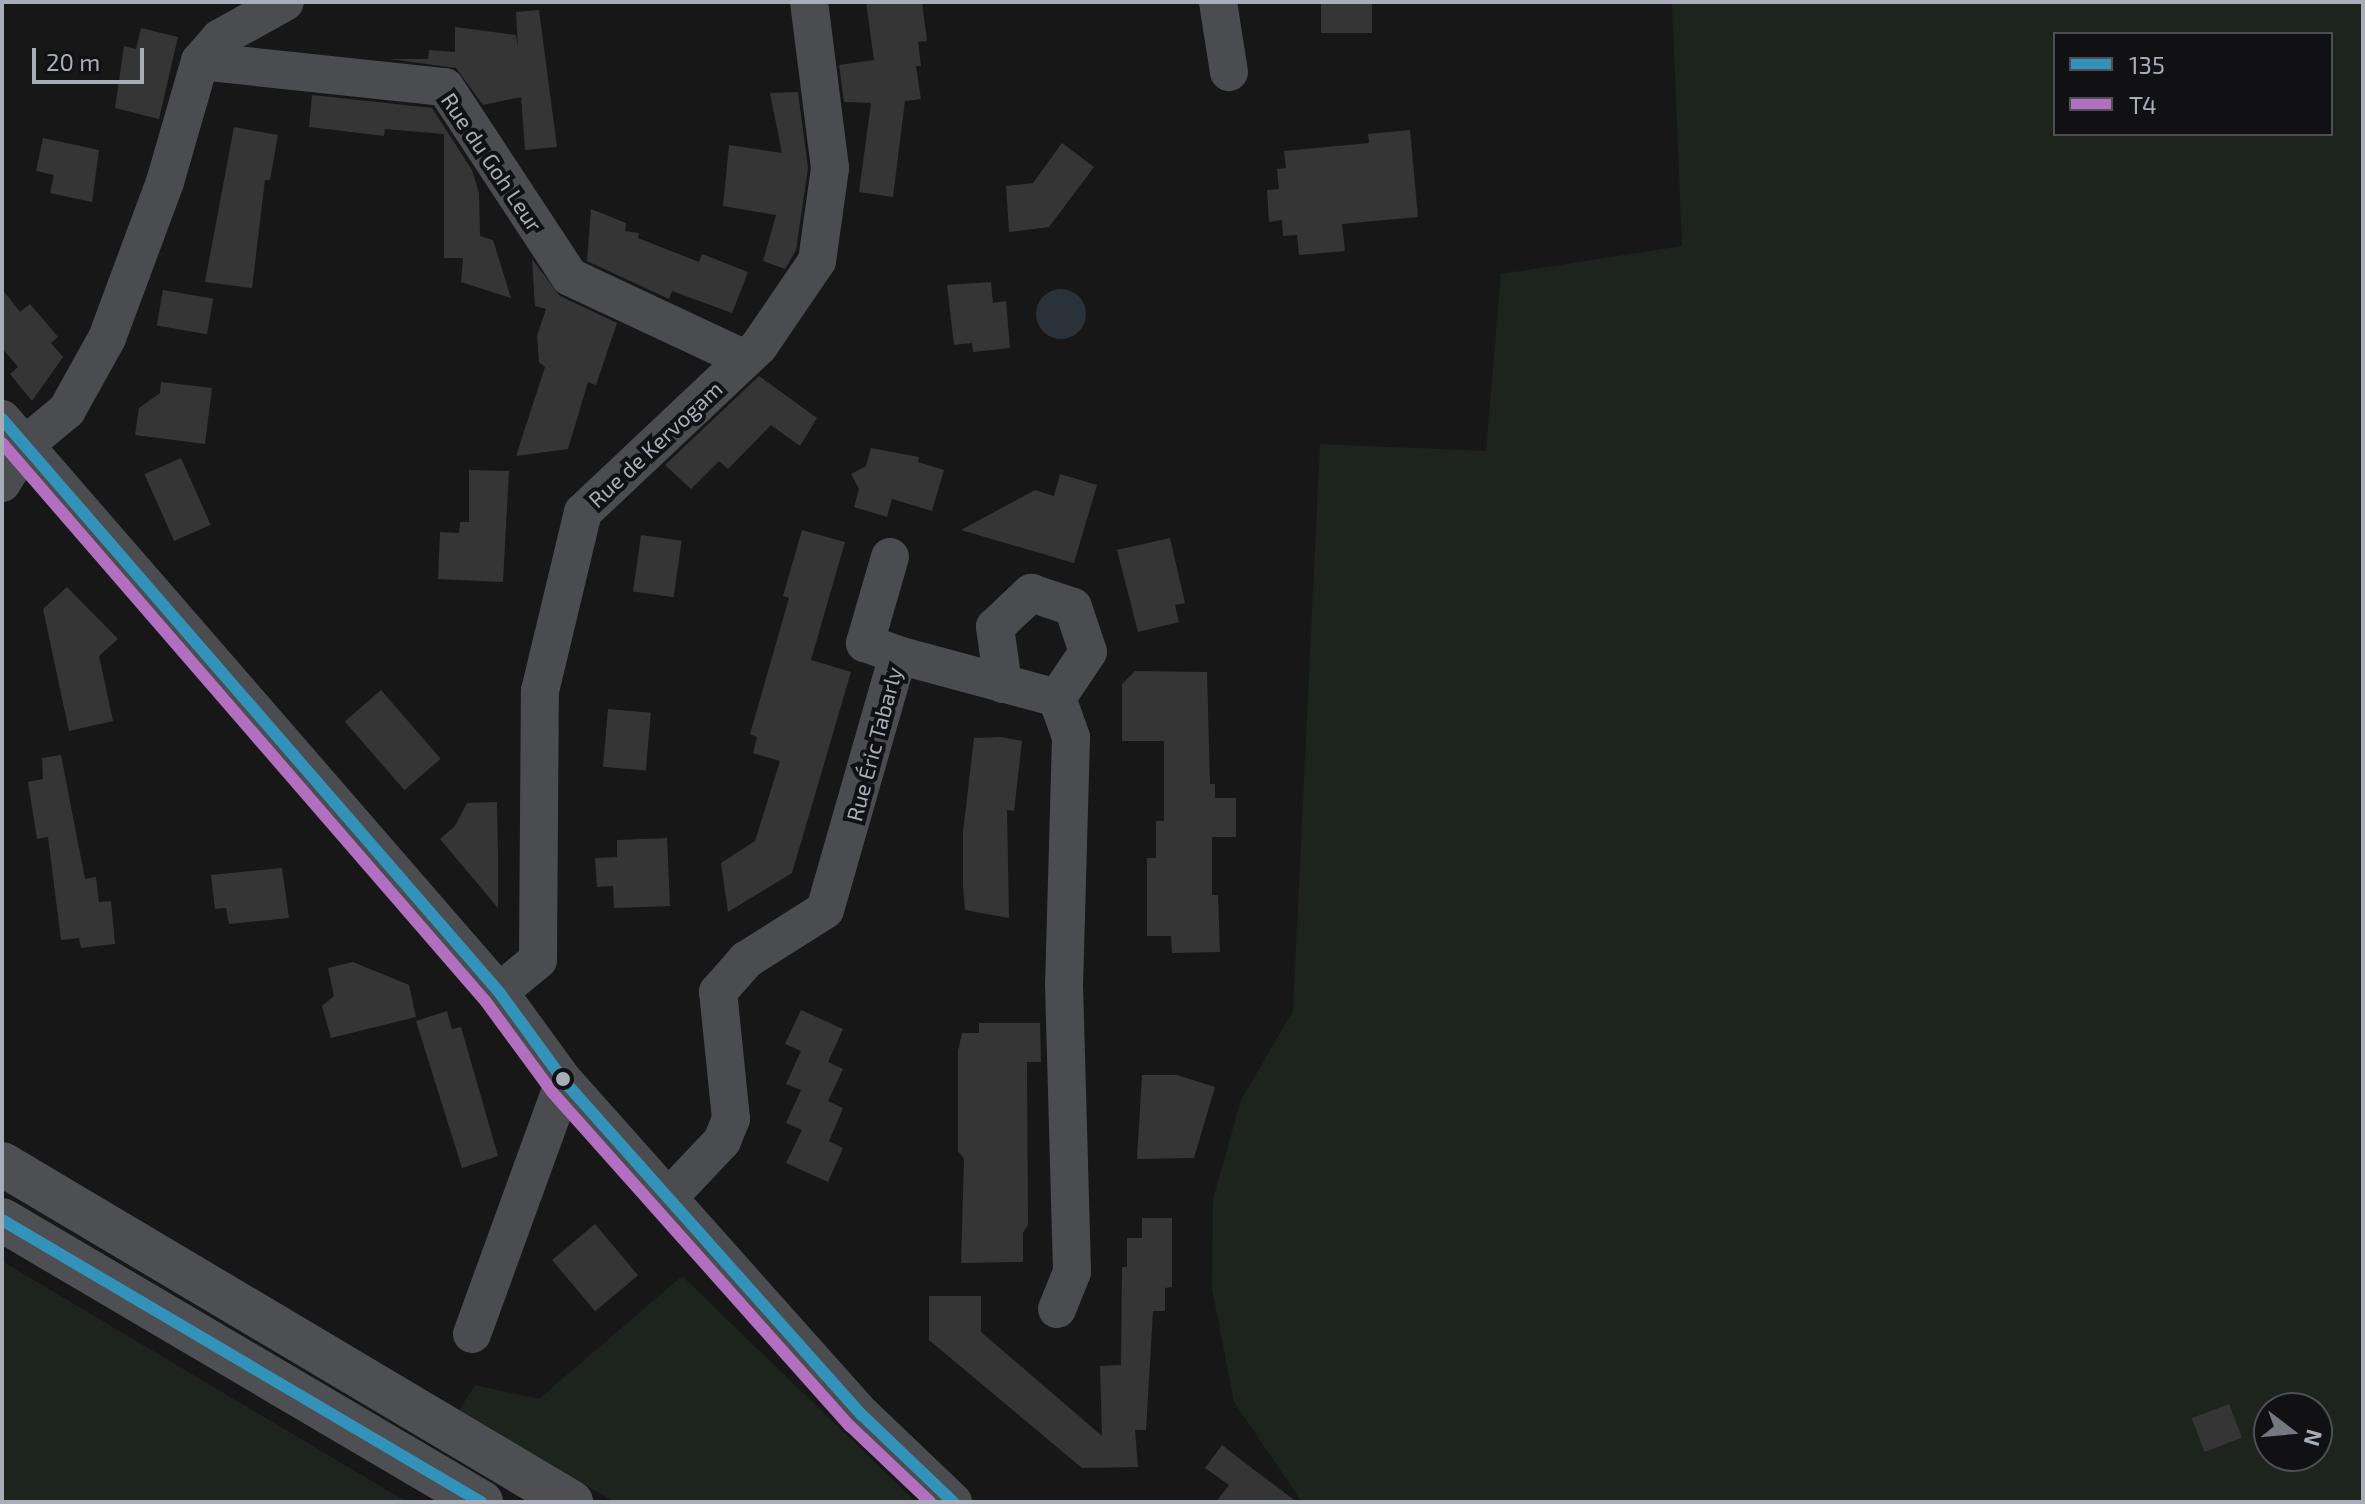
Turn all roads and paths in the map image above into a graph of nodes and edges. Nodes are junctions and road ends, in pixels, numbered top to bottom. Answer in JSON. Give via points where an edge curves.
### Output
{"nodes":[{"id":1,"x":285,"y":2,"type":"edge"},
{"id":2,"x":809,"y":2,"type":"edge"},
{"id":3,"x":1218,"y":2,"type":"edge"},
{"id":4,"x":200,"y":61,"type":"junction"},
{"id":5,"x":1229,"y":72,"type":"dead end"},
{"id":6,"x":745,"y":359,"type":"junction"},
{"id":7,"x":13,"y":432,"type":"edge"},
{"id":8,"x":2,"y":483,"type":"edge"},
{"id":9,"x":890,"y":557,"type":"dead end"},
{"id":10,"x":898,"y":655,"type":"junction"},
{"id":11,"x":1003,"y":684,"type":"junction"},
{"id":12,"x":1057,"y":698,"type":"junction"},
{"id":13,"x":499,"y":992,"type":"junction"},
{"id":14,"x":564,"y":1081,"type":"junction"},
{"id":15,"x":2,"y":1164,"type":"edge"},
{"id":16,"x":670,"y":1196,"type":"junction"},
{"id":17,"x":2,"y":1220,"type":"edge"},
{"id":18,"x":1057,"y":1309,"type":"dead end"},
{"id":19,"x":472,"y":1334,"type":"dead end"},
{"id":20,"x":481,"y":1502,"type":"edge"},
{"id":21,"x":571,"y":1502,"type":"edge"},
{"id":22,"x":953,"y":1502,"type":"edge"}],
"edges":[{"from":1,"to":4,"type":"street","via":[[220,38]]},
{"from":2,"to":6,"type":"street","name":"Rue de Kervogam","via":[[830,168],[817,261]]},
{"from":3,"to":5,"type":"street"},
{"from":4,"to":6,"type":"street","name":"Rue du Goh Leur","via":[[445,87],[570,277]]},
{"from":4,"to":7,"type":"street","via":[[165,182],[107,338],[67,410]]},
{"from":6,"to":13,"type":"street","name":"Rue de Kervogam","via":[[583,512],[540,691],[538,960]]},
{"from":7,"to":8,"type":"street"},
{"from":7,"to":13,"type":"street"},
{"from":9,"to":10,"type":"street","via":[[865,643]]},
{"from":10,"to":11,"type":"street","name":"Rue Éric Tabarly"},
{"from":10,"to":16,"type":"street","name":"Rue Éric Tabarly","via":[[825,910],[746,960],[718,992],[731,1119],[722,1141]]},
{"from":11,"to":12,"type":"street","name":"Rue Éric Tabarly"},
{"from":11,"to":12,"type":"street","via":[[995,627],[1031,593],[1073,607],[1088,652]]},
{"from":12,"to":18,"type":"street","via":[[1071,737],[1064,984],[1072,1272]]},
{"from":13,"to":14,"type":"street"},
{"from":14,"to":16,"type":"street"},
{"from":14,"to":19,"type":"street"},
{"from":15,"to":21,"type":"main road"},
{"from":16,"to":22,"type":"street","via":[[862,1415]]},
{"from":17,"to":20,"type":"main road"}]}
